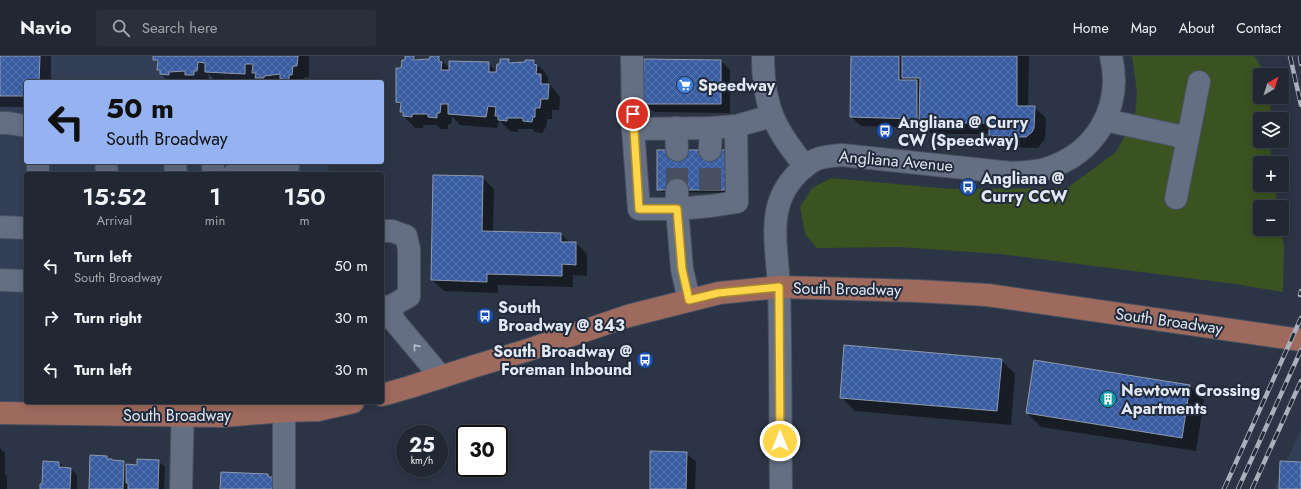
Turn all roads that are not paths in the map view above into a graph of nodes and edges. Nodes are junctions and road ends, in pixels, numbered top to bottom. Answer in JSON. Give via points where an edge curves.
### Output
{"nodes":[{"id":1,"x":632,"y":56,"type":"edge"},
{"id":2,"x":763,"y":56,"type":"edge"},
{"id":3,"x":1111,"y":56,"type":"edge"},
{"id":4,"x":1199,"y":82,"type":"dead end"},
{"id":5,"x":772,"y":116,"type":"junction"},
{"id":6,"x":1105,"y":120,"type":"junction"},
{"id":7,"x":0,"y":123,"type":"edge"},
{"id":8,"x":24,"y":126,"type":"edge"},
{"id":9,"x":736,"y":126,"type":"junction"},
{"id":10,"x":676,"y":128,"type":"junction"},
{"id":11,"x":711,"y":128,"type":"junction"},
{"id":12,"x":633,"y":129,"type":"junction"},
{"id":13,"x":1188,"y":138,"type":"junction"},
{"id":14,"x":677,"y":150,"type":"tunnel mouth"},
{"id":15,"x":710,"y":150,"type":"tunnel mouth"},
{"id":16,"x":805,"y":167,"type":"junction"},
{"id":17,"x":289,"y":168,"type":"edge"},
{"id":18,"x":236,"y":172,"type":"edge"},
{"id":19,"x":1176,"y":198,"type":"dead end"},
{"id":20,"x":677,"y":199,"type":"junction"},
{"id":21,"x":0,"y":227,"type":"edge"},
{"id":22,"x":24,"y":228,"type":"edge"},
{"id":23,"x":384,"y":231,"type":"edge"},
{"id":24,"x":0,"y":280,"type":"edge"},
{"id":25,"x":24,"y":281,"type":"edge"},
{"id":26,"x":779,"y":287,"type":"junction"},
{"id":27,"x":689,"y":300,"type":"junction"},
{"id":28,"x":385,"y":307,"type":"edge"},
{"id":29,"x":1301,"y":340,"type":"edge"},
{"id":30,"x":441,"y":377,"type":"junction"},
{"id":31,"x":384,"y":394,"type":"edge"},
{"id":32,"x":344,"y":404,"type":"edge"},
{"id":33,"x":35,"y":408,"type":"edge"},
{"id":34,"x":183,"y":409,"type":"edge"},
{"id":35,"x":284,"y":411,"type":"junction"},
{"id":36,"x":0,"y":413,"type":"edge"},
{"id":37,"x":181,"y":489,"type":"edge"},
{"id":38,"x":284,"y":489,"type":"edge"},
{"id":39,"x":781,"y":489,"type":"edge"}],
"edges":[{"from":1,"to":12,"type":"street"},
{"from":2,"to":5,"type":"street"},
{"from":3,"to":6,"type":"street","name":"Angliana Avenue","via":[[1114,94]]},
{"from":4,"to":13,"type":"street"},
{"from":5,"to":9,"type":"street"},
{"from":5,"to":16,"type":"street"},
{"from":6,"to":13,"type":"street"},
{"from":6,"to":16,"type":"street","name":"Angliana Avenue","via":[[1102,128],[1088,144],[1073,156],[1046,169],[1030,172],[1012,173],[842,155],[816,159]]},
{"from":7,"to":8,"type":"street"},
{"from":9,"to":11,"type":"street"},
{"from":9,"to":20,"type":"street","via":[[737,202],[710,198]]},
{"from":10,"to":11,"type":"street"},
{"from":10,"to":12,"type":"street"},
{"from":10,"to":14,"type":"street"},
{"from":11,"to":15,"type":"street"},
{"from":12,"to":20,"type":"street","via":[[639,209]]},
{"from":13,"to":19,"type":"street"},
{"from":16,"to":26,"type":"street","name":"Angliana Avenue","via":[[788,185],[779,205],[776,237]]},
{"from":17,"to":18,"type":"street","via":[[245,165]]},
{"from":20,"to":27,"type":"street","via":[[682,269]]},
{"from":21,"to":22,"type":"street"},
{"from":23,"to":28,"type":"street","via":[[406,236],[409,249],[409,296]]},
{"from":24,"to":25,"type":"street"},
{"from":26,"to":27,"type":"main road","name":"South Broadway","via":[[718,293]]},
{"from":26,"to":29,"type":"main road","name":"South Broadway","via":[[987,295]]},
{"from":26,"to":39,"type":"street","name":"Angliana Avenue"},
{"from":27,"to":30,"type":"main road","name":"South Broadway","via":[[628,316]]},
{"from":30,"to":28,"type":"street","one_way":true},
{"from":30,"to":31,"type":"main road","name":"South Broadway"},
{"from":32,"to":35,"type":"main road","name":"South Broadway","via":[[318,410]]},
{"from":33,"to":34,"type":"main road","name":"South Broadway"},
{"from":33,"to":36,"type":"main road","name":"South Broadway"},
{"from":34,"to":35,"type":"main road","name":"South Broadway","via":[[223,416]]},
{"from":34,"to":37,"type":"street"},
{"from":35,"to":38,"type":"street"}]}
